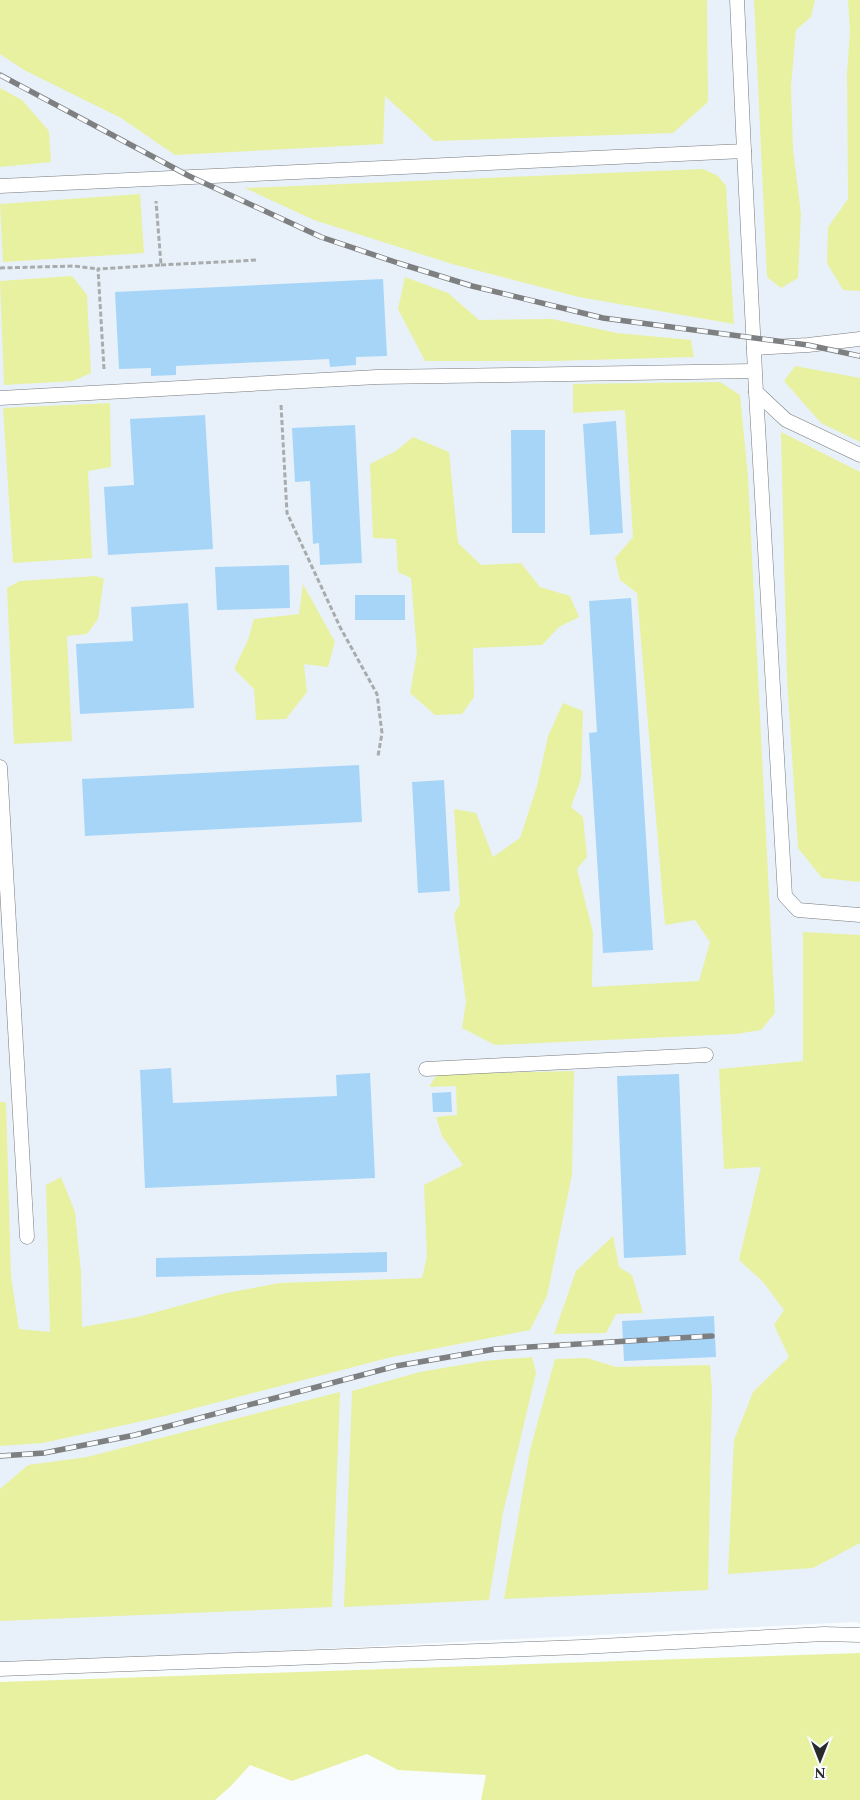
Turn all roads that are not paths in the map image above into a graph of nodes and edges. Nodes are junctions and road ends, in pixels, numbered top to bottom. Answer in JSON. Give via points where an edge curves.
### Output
{"nodes":[{"id":1,"x":737,"y":0,"type":"edge"},
{"id":2,"x":744,"y":151,"type":"junction"},
{"id":3,"x":0,"y":186,"type":"edge"},
{"id":4,"x":860,"y":339,"type":"edge"},
{"id":5,"x":754,"y":348,"type":"junction"},
{"id":6,"x":754,"y":371,"type":"junction"},
{"id":7,"x":756,"y":392,"type":"junction"},
{"id":8,"x":0,"y":398,"type":"edge"},
{"id":9,"x":860,"y":455,"type":"edge"},
{"id":10,"x":0,"y":767,"type":"edge"},
{"id":11,"x":860,"y":915,"type":"edge"},
{"id":12,"x":5,"y":966,"type":"edge"},
{"id":13,"x":706,"y":1055,"type":"dead end"},
{"id":14,"x":426,"y":1069,"type":"dead end"},
{"id":15,"x":27,"y":1237,"type":"dead end"},
{"id":16,"x":860,"y":1635,"type":"edge"},
{"id":17,"x":0,"y":1668,"type":"edge"}],
"edges":[{"from":1,"to":2,"type":"lane"},
{"from":2,"to":3,"type":"lane"},
{"from":2,"to":5,"type":"lane"},
{"from":4,"to":5,"type":"lane"},
{"from":5,"to":6,"type":"lane"},
{"from":6,"to":7,"type":"lane"},
{"from":6,"to":8,"type":"lane","via":[[412,376]]},
{"from":7,"to":9,"type":"lane","via":[[786,420]]},
{"from":7,"to":11,"type":"lane","via":[[785,896],[798,910]]},
{"from":10,"to":12,"type":"lane"},
{"from":12,"to":15,"type":"lane"},
{"from":13,"to":14,"type":"lane"},
{"from":16,"to":17,"type":"lane"}]}
